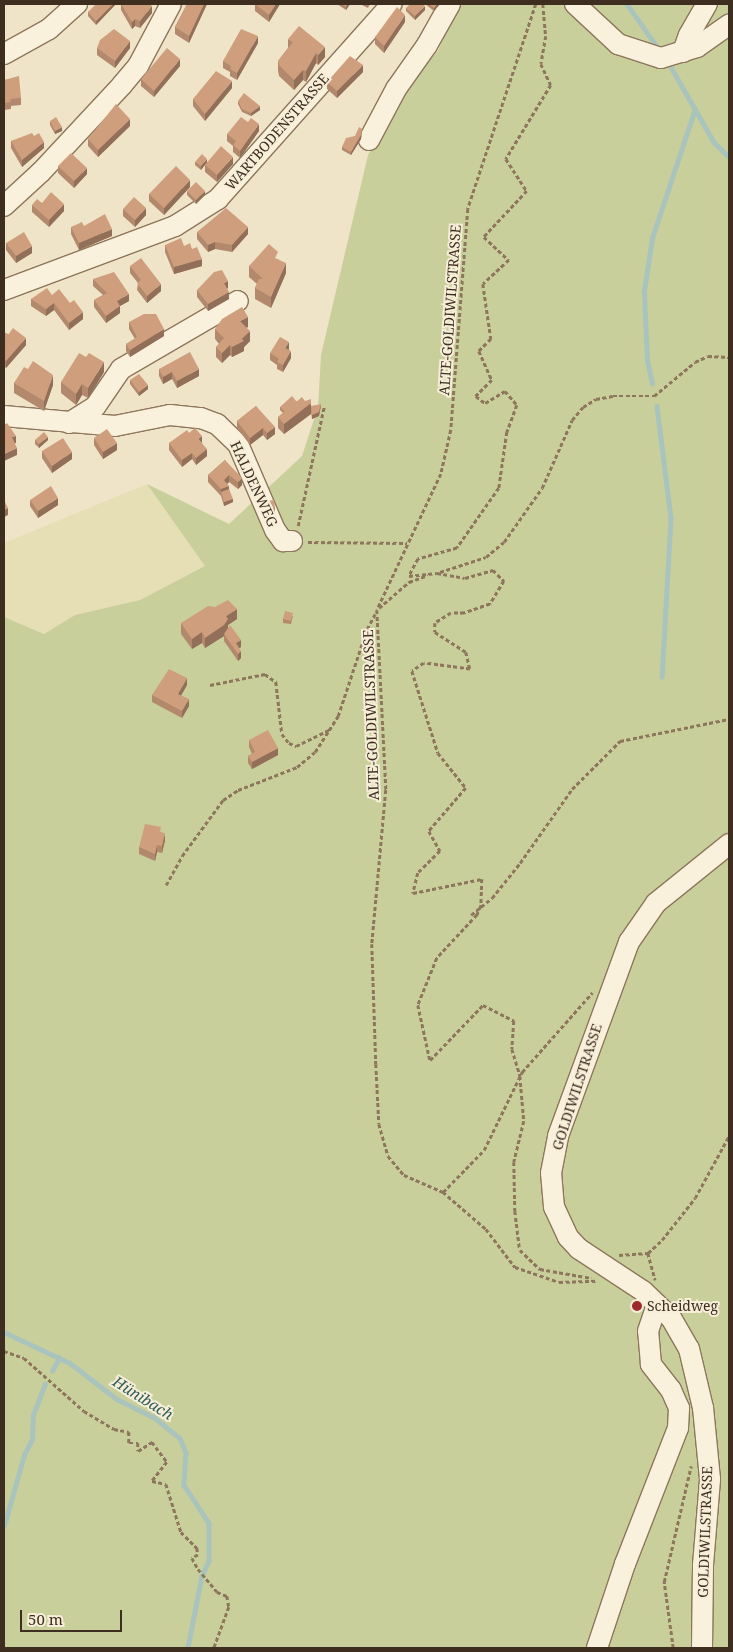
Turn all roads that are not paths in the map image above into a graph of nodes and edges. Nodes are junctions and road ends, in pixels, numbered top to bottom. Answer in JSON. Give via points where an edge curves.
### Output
{"nodes":[{"id":1,"x":77,"y":4,"type":"edge"},
{"id":2,"x":171,"y":4,"type":"edge"},
{"id":3,"x":392,"y":4,"type":"edge"},
{"id":4,"x":450,"y":4,"type":"edge"},
{"id":5,"x":574,"y":4,"type":"edge"},
{"id":6,"x":707,"y":4,"type":"edge"},
{"id":7,"x":729,"y":25,"type":"edge"},
{"id":8,"x":683,"y":52,"type":"junction"},
{"id":9,"x":4,"y":54,"type":"edge"},
{"id":10,"x":369,"y":140,"type":"dead end"},
{"id":11,"x":4,"y":206,"type":"edge"},
{"id":12,"x":4,"y":290,"type":"edge"},
{"id":13,"x":238,"y":301,"type":"dead end"},
{"id":14,"x":4,"y":416,"type":"edge"},
{"id":15,"x":69,"y":423,"type":"junction"},
{"id":16,"x":292,"y":541,"type":"road end"},
{"id":17,"x":729,"y":844,"type":"edge"},
{"id":18,"x":657,"y":1305,"type":"junction"},
{"id":19,"x":597,"y":1648,"type":"edge"},
{"id":20,"x":702,"y":1648,"type":"edge"}],
"edges":[{"from":1,"to":9,"type":"street","via":[[49,29]]},
{"from":2,"to":11,"type":"street","via":[[138,66],[41,172]]},
{"from":3,"to":12,"type":"street","name":"WARTBODENSTRASSE","via":[[218,199],[175,226]]},
{"from":4,"to":10,"type":"street","via":[[427,45],[396,89]]},
{"from":5,"to":8,"type":"street","via":[[618,44],[638,53],[661,58]]},
{"from":6,"to":8,"type":"street"},
{"from":7,"to":8,"type":"street","via":[[697,48]]},
{"from":13,"to":15,"type":"street","via":[[121,369],[95,407]]},
{"from":14,"to":15,"type":"street","name":"HALDENWEG"},
{"from":15,"to":16,"type":"street","name":"HALDENWEG","via":[[114,426],[170,415],[201,418],[217,424],[238,444],[275,530],[283,541]]},
{"from":17,"to":18,"type":"street","name":"GOLDIWILSTRASSE","via":[[656,903],[629,942],[558,1136],[551,1173],[554,1207],[568,1237],[579,1249],[635,1285]]},
{"from":18,"to":19,"type":"street","via":[[648,1331],[651,1364],[671,1390],[679,1408],[678,1428],[625,1564]]},
{"from":18,"to":20,"type":"street","name":"GOLDIWILSTRASSE","via":[[671,1318],[689,1349],[703,1408],[710,1479],[703,1565]]}]}
